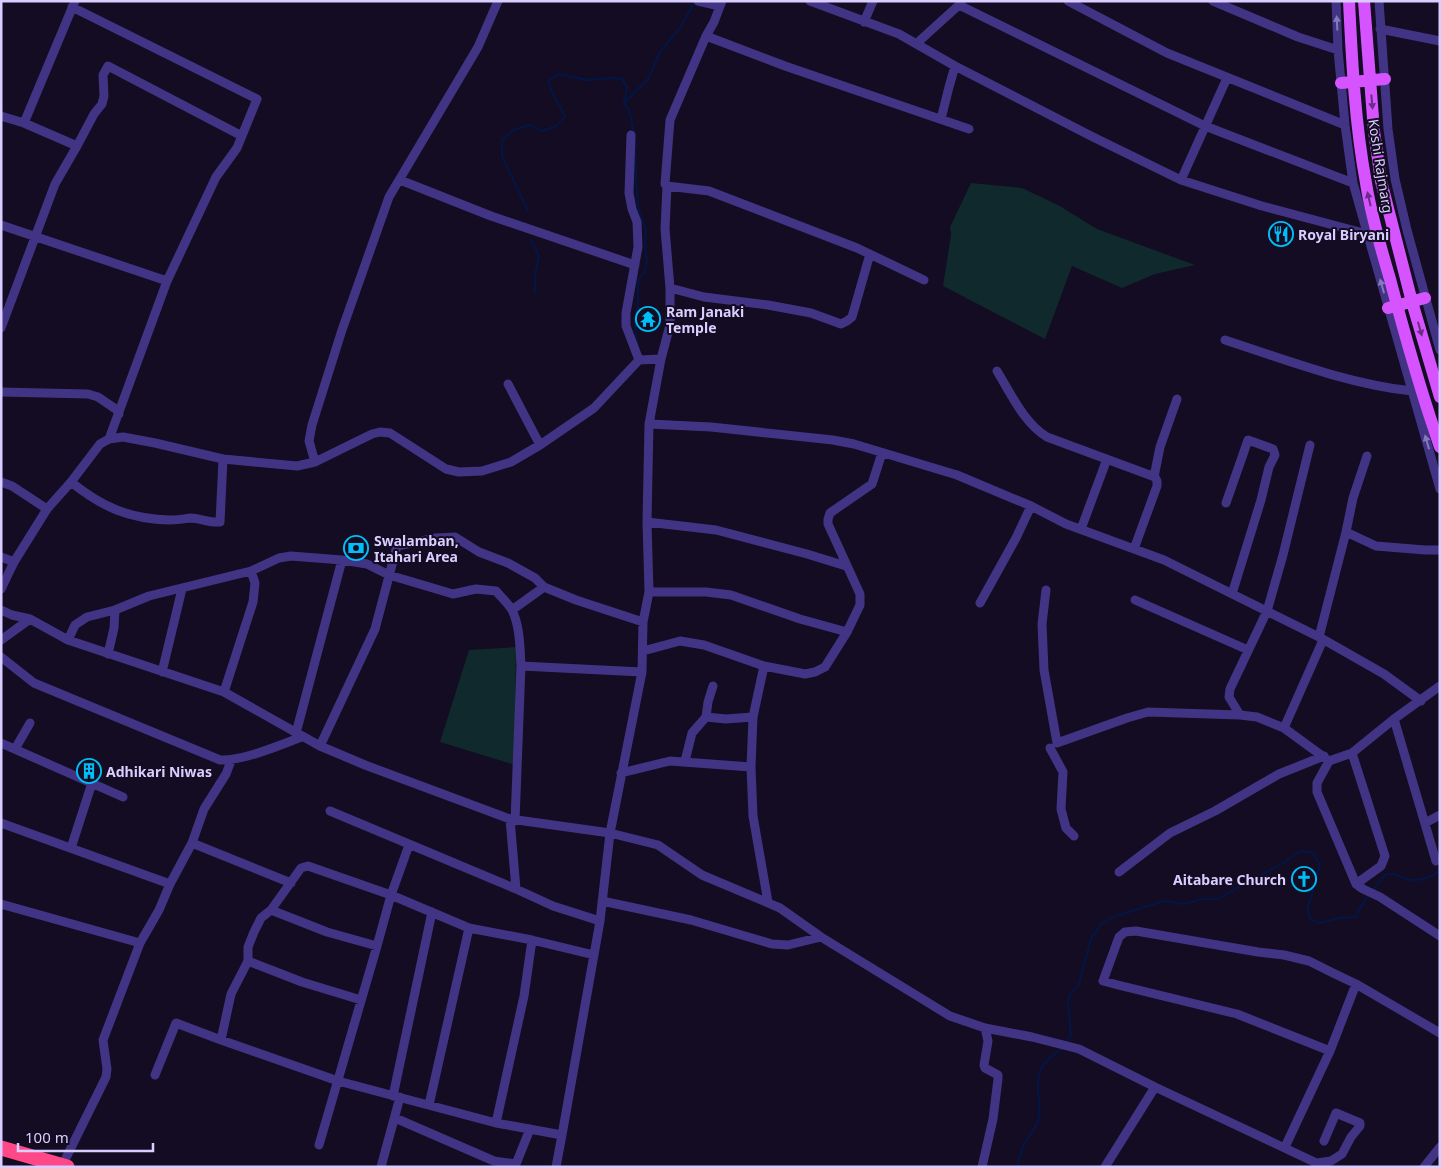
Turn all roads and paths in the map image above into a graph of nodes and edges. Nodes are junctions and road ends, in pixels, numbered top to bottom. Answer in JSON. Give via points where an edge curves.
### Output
{"nodes":[{"id":1,"x":498,"y":1,"type":"edge"},
{"id":2,"x":698,"y":1,"type":"edge"},
{"id":3,"x":810,"y":1,"type":"edge"},
{"id":4,"x":873,"y":1,"type":"edge"},
{"id":5,"x":1068,"y":1,"type":"edge"},
{"id":6,"x":1213,"y":1,"type":"edge"},
{"id":7,"x":1336,"y":1,"type":"edge"},
{"id":8,"x":1349,"y":1,"type":"edge"},
{"id":9,"x":1364,"y":1,"type":"edge"},
{"id":10,"x":1379,"y":1,"type":"edge"},
{"id":11,"x":960,"y":3,"type":"edge"},
{"id":12,"x":74,"y":4,"type":"edge"},
{"id":13,"x":721,"y":4,"type":"edge"},
{"id":14,"x":864,"y":22,"type":"junction"},
{"id":15,"x":1380,"y":29,"type":"junction"},
{"id":16,"x":706,"y":36,"type":"junction"},
{"id":17,"x":1440,"y":41,"type":"edge"},
{"id":18,"x":916,"y":44,"type":"junction"},
{"id":19,"x":1338,"y":50,"type":"junction"},
{"id":20,"x":955,"y":66,"type":"junction"},
{"id":21,"x":1227,"y":78,"type":"junction"},
{"id":22,"x":1385,"y":80,"type":"junction"},
{"id":23,"x":1370,"y":81,"type":"junction"},
{"id":24,"x":1355,"y":82,"type":"junction"},
{"id":25,"x":1341,"y":83,"type":"junction"},
{"id":26,"x":1,"y":116,"type":"edge"},
{"id":27,"x":941,"y":119,"type":"junction"},
{"id":28,"x":24,"y":124,"type":"junction"},
{"id":29,"x":1345,"y":125,"type":"junction"},
{"id":30,"x":1205,"y":126,"type":"junction"},
{"id":31,"x":970,"y":129,"type":"dead end"},
{"id":32,"x":632,"y":134,"type":"dead end"},
{"id":33,"x":242,"y":136,"type":"junction"},
{"id":34,"x":77,"y":146,"type":"junction"},
{"id":35,"x":400,"y":180,"type":"junction"},
{"id":36,"x":1181,"y":180,"type":"junction"},
{"id":37,"x":1353,"y":182,"type":"junction"},
{"id":38,"x":667,"y":186,"type":"junction"},
{"id":39,"x":1,"y":225,"type":"edge"},
{"id":40,"x":1367,"y":234,"type":"junction"},
{"id":41,"x":36,"y":237,"type":"junction"},
{"id":42,"x":870,"y":254,"type":"junction"},
{"id":43,"x":634,"y":265,"type":"junction"},
{"id":44,"x":924,"y":280,"type":"dead end"},
{"id":45,"x":167,"y":281,"type":"junction"},
{"id":46,"x":670,"y":288,"type":"junction"},
{"id":47,"x":1425,"y":298,"type":"junction"},
{"id":48,"x":1412,"y":302,"type":"junction"},
{"id":49,"x":1392,"y":307,"type":"junction"},
{"id":50,"x":4,"y":312,"type":"edge"},
{"id":51,"x":1,"y":328,"type":"edge"},
{"id":52,"x":1225,"y":340,"type":"dead end"},
{"id":53,"x":1440,"y":350,"type":"edge"},
{"id":54,"x":661,"y":359,"type":"junction"},
{"id":55,"x":639,"y":360,"type":"junction"},
{"id":56,"x":997,"y":371,"type":"dead end"},
{"id":57,"x":508,"y":384,"type":"dead end"},
{"id":58,"x":1416,"y":389,"type":"junction"},
{"id":59,"x":1,"y":392,"type":"edge"},
{"id":60,"x":1440,"y":398,"type":"edge"},
{"id":61,"x":1177,"y":399,"type":"dead end"},
{"id":62,"x":119,"y":414,"type":"junction"},
{"id":63,"x":649,"y":424,"type":"junction"},
{"id":64,"x":109,"y":439,"type":"junction"},
{"id":65,"x":540,"y":445,"type":"junction"},
{"id":66,"x":1310,"y":445,"type":"dead end"},
{"id":67,"x":1440,"y":448,"type":"edge"},
{"id":68,"x":882,"y":453,"type":"junction"},
{"id":69,"x":1367,"y":456,"type":"dead end"},
{"id":70,"x":223,"y":459,"type":"junction"},
{"id":71,"x":1107,"y":459,"type":"junction"},
{"id":72,"x":315,"y":462,"type":"junction"},
{"id":73,"x":1154,"y":477,"type":"junction"},
{"id":74,"x":1,"y":482,"type":"edge"},
{"id":75,"x":71,"y":482,"type":"junction"},
{"id":76,"x":1440,"y":489,"type":"edge"},
{"id":77,"x":1226,"y":503,"type":"dead end"},
{"id":78,"x":1030,"y":506,"type":"junction"},
{"id":79,"x":47,"y":509,"type":"junction"},
{"id":80,"x":647,"y":522,"type":"junction"},
{"id":81,"x":1081,"y":529,"type":"junction"},
{"id":82,"x":1346,"y":532,"type":"junction"},
{"id":83,"x":1134,"y":549,"type":"junction"},
{"id":84,"x":1440,"y":550,"type":"edge"},
{"id":85,"x":1,"y":557,"type":"edge"},
{"id":86,"x":342,"y":560,"type":"junction"},
{"id":87,"x":14,"y":562,"type":"junction"},
{"id":88,"x":846,"y":566,"type":"junction"},
{"id":89,"x":251,"y":571,"type":"junction"},
{"id":90,"x":389,"y":575,"type":"junction"},
{"id":91,"x":544,"y":587,"type":"junction"},
{"id":92,"x":182,"y":589,"type":"junction"},
{"id":93,"x":1,"y":590,"type":"edge"},
{"id":94,"x":1046,"y":590,"type":"dead end"},
{"id":95,"x":649,"y":592,"type":"junction"},
{"id":96,"x":1232,"y":594,"type":"junction"},
{"id":97,"x":1135,"y":600,"type":"dead end"},
{"id":98,"x":980,"y":603,"type":"dead end"},
{"id":99,"x":1,"y":610,"type":"edge"},
{"id":100,"x":115,"y":610,"type":"junction"},
{"id":101,"x":512,"y":610,"type":"junction"},
{"id":102,"x":1267,"y":611,"type":"junction"},
{"id":103,"x":30,"y":619,"type":"junction"},
{"id":104,"x":643,"y":622,"type":"junction"},
{"id":105,"x":847,"y":632,"type":"junction"},
{"id":106,"x":1321,"y":638,"type":"junction"},
{"id":107,"x":1,"y":640,"type":"edge"},
{"id":108,"x":68,"y":640,"type":"junction"},
{"id":109,"x":1248,"y":650,"type":"junction"},
{"id":110,"x":643,"y":651,"type":"junction"},
{"id":111,"x":108,"y":654,"type":"junction"},
{"id":112,"x":1,"y":656,"type":"edge"},
{"id":113,"x":521,"y":666,"type":"junction"},
{"id":114,"x":764,"y":666,"type":"junction"},
{"id":115,"x":162,"y":672,"type":"junction"},
{"id":116,"x":642,"y":672,"type":"junction"},
{"id":117,"x":712,"y":686,"type":"dead end"},
{"id":118,"x":1440,"y":686,"type":"edge"},
{"id":119,"x":224,"y":692,"type":"junction"},
{"id":120,"x":1420,"y":701,"type":"junction"},
{"id":121,"x":1240,"y":715,"type":"junction"},
{"id":122,"x":706,"y":716,"type":"junction"},
{"id":123,"x":753,"y":717,"type":"junction"},
{"id":124,"x":1394,"y":719,"type":"junction"},
{"id":125,"x":30,"y":723,"type":"dead end"},
{"id":126,"x":1284,"y":728,"type":"junction"},
{"id":127,"x":299,"y":735,"type":"junction"},
{"id":128,"x":1,"y":743,"type":"edge"},
{"id":129,"x":320,"y":746,"type":"junction"},
{"id":130,"x":1050,"y":748,"type":"dead end"},
{"id":131,"x":15,"y":749,"type":"junction"},
{"id":132,"x":1352,"y":753,"type":"junction"},
{"id":133,"x":1326,"y":758,"type":"junction"},
{"id":134,"x":231,"y":761,"type":"junction"},
{"id":135,"x":685,"y":762,"type":"junction"},
{"id":136,"x":751,"y":767,"type":"junction"},
{"id":137,"x":621,"y":773,"type":"junction"},
{"id":138,"x":92,"y":783,"type":"junction"},
{"id":139,"x":123,"y":797,"type":"dead end"},
{"id":140,"x":330,"y":811,"type":"dead end"},
{"id":141,"x":1440,"y":815,"type":"edge"},
{"id":142,"x":512,"y":820,"type":"junction"},
{"id":143,"x":1,"y":823,"type":"edge"},
{"id":144,"x":1424,"y":823,"type":"junction"},
{"id":145,"x":610,"y":833,"type":"junction"},
{"id":146,"x":1074,"y":836,"type":"dead end"},
{"id":147,"x":192,"y":843,"type":"junction"},
{"id":148,"x":409,"y":845,"type":"junction"},
{"id":149,"x":71,"y":848,"type":"junction"},
{"id":150,"x":1436,"y":861,"type":"dead end"},
{"id":151,"x":1119,"y":872,"type":"dead end"},
{"id":152,"x":291,"y":883,"type":"junction"},
{"id":153,"x":170,"y":884,"type":"junction"},
{"id":154,"x":1360,"y":887,"type":"junction"},
{"id":155,"x":516,"y":889,"type":"junction"},
{"id":156,"x":391,"y":895,"type":"junction"},
{"id":157,"x":602,"y":901,"type":"junction"},
{"id":158,"x":768,"y":902,"type":"junction"},
{"id":159,"x":1,"y":904,"type":"edge"},
{"id":160,"x":271,"y":910,"type":"junction"},
{"id":161,"x":432,"y":912,"type":"junction"},
{"id":162,"x":600,"y":921,"type":"junction"},
{"id":163,"x":469,"y":928,"type":"junction"},
{"id":164,"x":1440,"y":936,"type":"edge"},
{"id":165,"x":820,"y":937,"type":"junction"},
{"id":166,"x":532,"y":940,"type":"junction"},
{"id":167,"x":140,"y":943,"type":"junction"},
{"id":168,"x":377,"y":946,"type":"junction"},
{"id":169,"x":594,"y":955,"type":"junction"},
{"id":170,"x":248,"y":961,"type":"junction"},
{"id":171,"x":1356,"y":984,"type":"junction"},
{"id":172,"x":361,"y":1000,"type":"junction"},
{"id":173,"x":985,"y":1028,"type":"junction"},
{"id":174,"x":1440,"y":1033,"type":"edge"},
{"id":175,"x":221,"y":1040,"type":"junction"},
{"id":176,"x":1330,"y":1051,"type":"junction"},
{"id":177,"x":155,"y":1075,"type":"dead end"},
{"id":178,"x":338,"y":1081,"type":"junction"},
{"id":179,"x":1155,"y":1087,"type":"junction"},
{"id":180,"x":397,"y":1096,"type":"junction"},
{"id":181,"x":429,"y":1105,"type":"junction"},
{"id":182,"x":395,"y":1118,"type":"junction"},
{"id":183,"x":496,"y":1124,"type":"junction"},
{"id":184,"x":530,"y":1129,"type":"junction"},
{"id":185,"x":562,"y":1135,"type":"junction"},
{"id":186,"x":1324,"y":1141,"type":"dead end"},
{"id":187,"x":319,"y":1145,"type":"dead end"},
{"id":188,"x":1285,"y":1147,"type":"junction"},
{"id":189,"x":1440,"y":1147,"type":"edge"},
{"id":190,"x":1,"y":1148,"type":"edge"},
{"id":191,"x":45,"y":1164,"type":"edge"},
{"id":192,"x":1320,"y":1165,"type":"edge"},
{"id":193,"x":64,"y":1166,"type":"edge"},
{"id":194,"x":381,"y":1167,"type":"edge"},
{"id":195,"x":556,"y":1167,"type":"edge"},
{"id":196,"x":982,"y":1167,"type":"edge"},
{"id":197,"x":1105,"y":1167,"type":"edge"},
{"id":198,"x":1424,"y":1167,"type":"edge"}],
"edges":[{"from":1,"to":35,"type":"street","via":[[478,47]]},
{"from":2,"to":13,"type":"street"},
{"from":3,"to":14,"type":"street"},
{"from":4,"to":14,"type":"street"},
{"from":5,"to":21,"type":"street","via":[[1167,53]]},
{"from":6,"to":19,"type":"street"},
{"from":19,"to":7,"type":"street","one_way":true},
{"from":8,"to":24,"type":"main road","name":"Koshi Rajmarg"},
{"from":9,"to":23,"type":"main road","name":"Koshi Rajmarg"},
{"from":10,"to":15,"type":"street"},
{"from":11,"to":18,"type":"street"},
{"from":11,"to":30,"type":"street"},
{"from":12,"to":28,"type":"street"},
{"from":12,"to":33,"type":"street","via":[[257,99]]},
{"from":13,"to":16,"type":"street"},
{"from":14,"to":18,"type":"street"},
{"from":15,"to":17,"type":"street"},
{"from":15,"to":22,"type":"street"},
{"from":16,"to":27,"type":"street"},
{"from":16,"to":38,"type":"street","via":[[670,120]]},
{"from":18,"to":20,"type":"street"},
{"from":19,"to":25,"type":"street"},
{"from":20,"to":27,"type":"street"},
{"from":20,"to":36,"type":"street"},
{"from":21,"to":29,"type":"street"},
{"from":21,"to":30,"type":"street"},
{"from":22,"to":23,"type":"main road"},
{"from":22,"to":47,"type":"street","via":[[1395,179]]},
{"from":23,"to":24,"type":"main road"},
{"from":23,"to":48,"type":"main road","name":"Koshi Rajmarg","one_way":true,"via":[[1381,181]]},
{"from":24,"to":25,"type":"main road"},
{"from":49,"to":24,"type":"main road","name":"Koshi Rajmarg","one_way":true,"via":[[1366,184]]},
{"from":25,"to":29,"type":"street"},
{"from":26,"to":28,"type":"street"},
{"from":27,"to":31,"type":"street"},
{"from":28,"to":34,"type":"street"},
{"from":29,"to":37,"type":"street"},
{"from":30,"to":36,"type":"street"},
{"from":30,"to":37,"type":"street"},
{"from":32,"to":43,"type":"street","via":[[629,193],[637,222],[638,246]]},
{"from":33,"to":34,"type":"street","via":[[108,66],[103,75],[102,104]]},
{"from":33,"to":45,"type":"street","via":[[216,177]]},
{"from":34,"to":41,"type":"street","via":[[55,184]]},
{"from":35,"to":43,"type":"street","via":[[491,216]]},
{"from":35,"to":72,"type":"street","via":[[389,196],[314,419],[309,441]]},
{"from":36,"to":40,"type":"street"},
{"from":37,"to":40,"type":"street"},
{"from":38,"to":42,"type":"street","via":[[709,191]]},
{"from":38,"to":46,"type":"street","via":[[665,229]]},
{"from":39,"to":41,"type":"street"},
{"from":49,"to":40,"type":"street","one_way":true},
{"from":41,"to":45,"type":"street"},
{"from":41,"to":50,"type":"street"},
{"from":42,"to":44,"type":"street"},
{"from":42,"to":46,"type":"street","via":[[852,317],[841,324],[810,313],[704,297]]},
{"from":43,"to":55,"type":"street","via":[[626,326]]},
{"from":45,"to":62,"type":"street"},
{"from":46,"to":54,"type":"street","via":[[670,325]]},
{"from":47,"to":48,"type":"main road"},
{"from":47,"to":53,"type":"street"},
{"from":48,"to":49,"type":"main road"},
{"from":48,"to":60,"type":"main road","name":"Koshi Rajmarg","one_way":true},
{"from":49,"to":58,"type":"main road","name":"Koshi Rajmarg"},
{"from":50,"to":51,"type":"street"},
{"from":52,"to":58,"type":"street","via":[[1320,371],[1386,388]]},
{"from":54,"to":55,"type":"street"},
{"from":54,"to":63,"type":"street"},
{"from":55,"to":65,"type":"street","via":[[594,408]]},
{"from":56,"to":71,"type":"street","via":[[1015,402],[1041,433]]},
{"from":57,"to":65,"type":"street"},
{"from":58,"to":67,"type":"main road","name":"Koshi Rajmarg"},
{"from":76,"to":58,"type":"street","one_way":true},
{"from":59,"to":62,"type":"street","via":[[88,394],[98,397]]},
{"from":61,"to":73,"type":"street","via":[[1160,447]]},
{"from":62,"to":64,"type":"street"},
{"from":63,"to":68,"type":"street","via":[[833,440]]},
{"from":63,"to":80,"type":"street"},
{"from":64,"to":70,"type":"street","via":[[123,437]]},
{"from":64,"to":75,"type":"street","via":[[100,444]]},
{"from":65,"to":72,"type":"street","via":[[511,462],[482,471],[459,472],[446,469],[390,433],[380,432]]},
{"from":66,"to":102,"type":"street"},
{"from":68,"to":78,"type":"street","via":[[957,475]]},
{"from":68,"to":88,"type":"street","via":[[872,484],[830,513],[828,519]]},
{"from":69,"to":82,"type":"street"},
{"from":70,"to":72,"type":"street","via":[[297,466]]},
{"from":70,"to":75,"type":"street","via":[[220,522],[190,518],[169,520],[119,512],[87,495]]},
{"from":71,"to":73,"type":"street"},
{"from":71,"to":81,"type":"street"},
{"from":73,"to":83,"type":"street","via":[[1158,486]]},
{"from":74,"to":79,"type":"street"},
{"from":75,"to":79,"type":"street"},
{"from":77,"to":96,"type":"street","via":[[1248,440],[1273,449],[1275,455],[1268,467]]},
{"from":78,"to":81,"type":"street"},
{"from":78,"to":98,"type":"street"},
{"from":79,"to":87,"type":"street"},
{"from":80,"to":88,"type":"street","via":[[716,530]]},
{"from":80,"to":95,"type":"street"},
{"from":81,"to":83,"type":"street"},
{"from":82,"to":84,"type":"street","via":[[1376,546]]},
{"from":82,"to":106,"type":"street"},
{"from":83,"to":96,"type":"street","via":[[1164,560]]},
{"from":85,"to":87,"type":"street"},
{"from":86,"to":89,"type":"street","via":[[285,557]]},
{"from":86,"to":90,"type":"street","via":[[367,564]]},
{"from":86,"to":127,"type":"street"},
{"from":87,"to":93,"type":"street"},
{"from":88,"to":105,"type":"street","via":[[860,594],[860,605]]},
{"from":89,"to":92,"type":"street"},
{"from":89,"to":119,"type":"street","via":[[255,583],[253,602]]},
{"from":90,"to":91,"type":"street","via":[[397,546],[455,536],[479,552],[522,570]]},
{"from":90,"to":101,"type":"street","via":[[453,594],[496,591]]},
{"from":90,"to":129,"type":"street","via":[[374,628]]},
{"from":91,"to":101,"type":"street"},
{"from":91,"to":104,"type":"street"},
{"from":92,"to":100,"type":"street","via":[[149,596]]},
{"from":92,"to":115,"type":"street"},
{"from":94,"to":121,"type":"street","via":[[1042,624],[1044,670],[1056,743],[1148,712]]},
{"from":95,"to":104,"type":"street"},
{"from":95,"to":105,"type":"street","via":[[731,595]]},
{"from":96,"to":102,"type":"street"},
{"from":97,"to":109,"type":"street"},
{"from":99,"to":103,"type":"street"},
{"from":100,"to":108,"type":"street","via":[[81,620],[75,624]]},
{"from":100,"to":111,"type":"street"},
{"from":101,"to":113,"type":"street","via":[[520,641]]},
{"from":102,"to":106,"type":"street"},
{"from":102,"to":109,"type":"street"},
{"from":103,"to":107,"type":"street"},
{"from":103,"to":108,"type":"street"},
{"from":104,"to":110,"type":"street"},
{"from":105,"to":114,"type":"street","via":[[825,667],[815,672],[805,674]]},
{"from":106,"to":120,"type":"street","via":[[1384,674]]},
{"from":106,"to":126,"type":"street"},
{"from":108,"to":111,"type":"street"},
{"from":109,"to":121,"type":"street","via":[[1229,692]]},
{"from":110,"to":114,"type":"street","via":[[680,641],[704,645]]},
{"from":110,"to":116,"type":"street"},
{"from":111,"to":115,"type":"street"},
{"from":112,"to":134,"type":"street","via":[[34,683],[220,760]]},
{"from":113,"to":116,"type":"street"},
{"from":113,"to":142,"type":"street"},
{"from":114,"to":123,"type":"street"},
{"from":115,"to":119,"type":"street"},
{"from":116,"to":137,"type":"street"},
{"from":117,"to":122,"type":"street"},
{"from":118,"to":120,"type":"street"},
{"from":119,"to":127,"type":"street"},
{"from":120,"to":124,"type":"street"},
{"from":121,"to":126,"type":"street"},
{"from":122,"to":123,"type":"street","via":[[726,719]]},
{"from":122,"to":135,"type":"street","via":[[692,733]]},
{"from":123,"to":136,"type":"street"},
{"from":124,"to":132,"type":"street"},
{"from":124,"to":144,"type":"street"},
{"from":125,"to":131,"type":"street"},
{"from":126,"to":133,"type":"street"},
{"from":127,"to":129,"type":"street"},
{"from":127,"to":134,"type":"street"},
{"from":128,"to":131,"type":"street"},
{"from":129,"to":142,"type":"street"},
{"from":130,"to":146,"type":"street","via":[[1063,772],[1061,809],[1066,828]]},
{"from":131,"to":138,"type":"street"},
{"from":132,"to":133,"type":"street"},
{"from":132,"to":154,"type":"street","via":[[1385,856],[1381,866]]},
{"from":133,"to":151,"type":"street","via":[[1279,774],[1170,833]]},
{"from":133,"to":154,"type":"street","via":[[1317,792]]},
{"from":134,"to":147,"type":"street","via":[[204,809]]},
{"from":135,"to":136,"type":"street"},
{"from":135,"to":137,"type":"street","via":[[670,760]]},
{"from":136,"to":158,"type":"street","via":[[753,816]]},
{"from":137,"to":145,"type":"street"},
{"from":138,"to":139,"type":"street"},
{"from":138,"to":149,"type":"street"},
{"from":140,"to":148,"type":"street"},
{"from":141,"to":144,"type":"street"},
{"from":142,"to":145,"type":"street"},
{"from":142,"to":155,"type":"street"},
{"from":143,"to":149,"type":"street"},
{"from":144,"to":150,"type":"street"},
{"from":145,"to":157,"type":"street"},
{"from":145,"to":158,"type":"street","via":[[658,844],[702,875]]},
{"from":147,"to":152,"type":"street"},
{"from":147,"to":153,"type":"street"},
{"from":148,"to":155,"type":"street"},
{"from":148,"to":156,"type":"street"},
{"from":149,"to":153,"type":"street"},
{"from":152,"to":156,"type":"street","via":[[301,868],[308,866]]},
{"from":152,"to":160,"type":"street"},
{"from":153,"to":167,"type":"street"},
{"from":154,"to":164,"type":"street"},
{"from":155,"to":162,"type":"street","via":[[553,906]]},
{"from":156,"to":161,"type":"street"},
{"from":156,"to":168,"type":"street"},
{"from":157,"to":162,"type":"street"},
{"from":157,"to":165,"type":"street","via":[[691,920],[772,944],[788,945]]},
{"from":158,"to":165,"type":"street"},
{"from":159,"to":167,"type":"street"},
{"from":160,"to":168,"type":"street","via":[[327,932]]},
{"from":160,"to":170,"type":"street","via":[[261,918],[254,932],[248,947]]},
{"from":161,"to":163,"type":"street"},
{"from":161,"to":180,"type":"street"},
{"from":162,"to":169,"type":"street"},
{"from":163,"to":166,"type":"street"},
{"from":163,"to":181,"type":"street"},
{"from":165,"to":173,"type":"street","via":[[950,1016]]},
{"from":166,"to":169,"type":"street"},
{"from":166,"to":183,"type":"street","via":[[524,996]]},
{"from":167,"to":193,"type":"street","via":[[104,1040],[106,1077]]},
{"from":168,"to":172,"type":"street"},
{"from":169,"to":185,"type":"street"},
{"from":170,"to":172,"type":"street"},
{"from":170,"to":175,"type":"street","via":[[231,994]]},
{"from":171,"to":174,"type":"street"},
{"from":171,"to":176,"type":"street"},
{"from":171,"to":176,"type":"street","via":[[1309,961],[1284,955],[1136,931],[1125,932],[1119,937],[1104,981],[1237,1014]]},
{"from":172,"to":178,"type":"street"},
{"from":173,"to":179,"type":"street","via":[[1079,1050]]},
{"from":173,"to":196,"type":"street","via":[[988,1041],[984,1065],[998,1074],[998,1079]]},
{"from":175,"to":177,"type":"street","via":[[176,1023]]},
{"from":175,"to":178,"type":"street"},
{"from":176,"to":188,"type":"street"},
{"from":178,"to":180,"type":"street"},
{"from":178,"to":187,"type":"street"},
{"from":179,"to":188,"type":"street"},
{"from":179,"to":197,"type":"street"},
{"from":180,"to":181,"type":"street"},
{"from":180,"to":182,"type":"street"},
{"from":181,"to":183,"type":"street"},
{"from":182,"to":184,"type":"street","via":[[494,1161],[516,1164]]},
{"from":182,"to":194,"type":"street"},
{"from":183,"to":184,"type":"street"},
{"from":184,"to":185,"type":"street"},
{"from":185,"to":195,"type":"street"},
{"from":186,"to":192,"type":"street","via":[[1336,1113],[1360,1124],[1342,1154]]},
{"from":188,"to":192,"type":"street"},
{"from":189,"to":198,"type":"street"},
{"from":190,"to":191,"type":"highway"},
{"from":191,"to":193,"type":"highway"}]}
